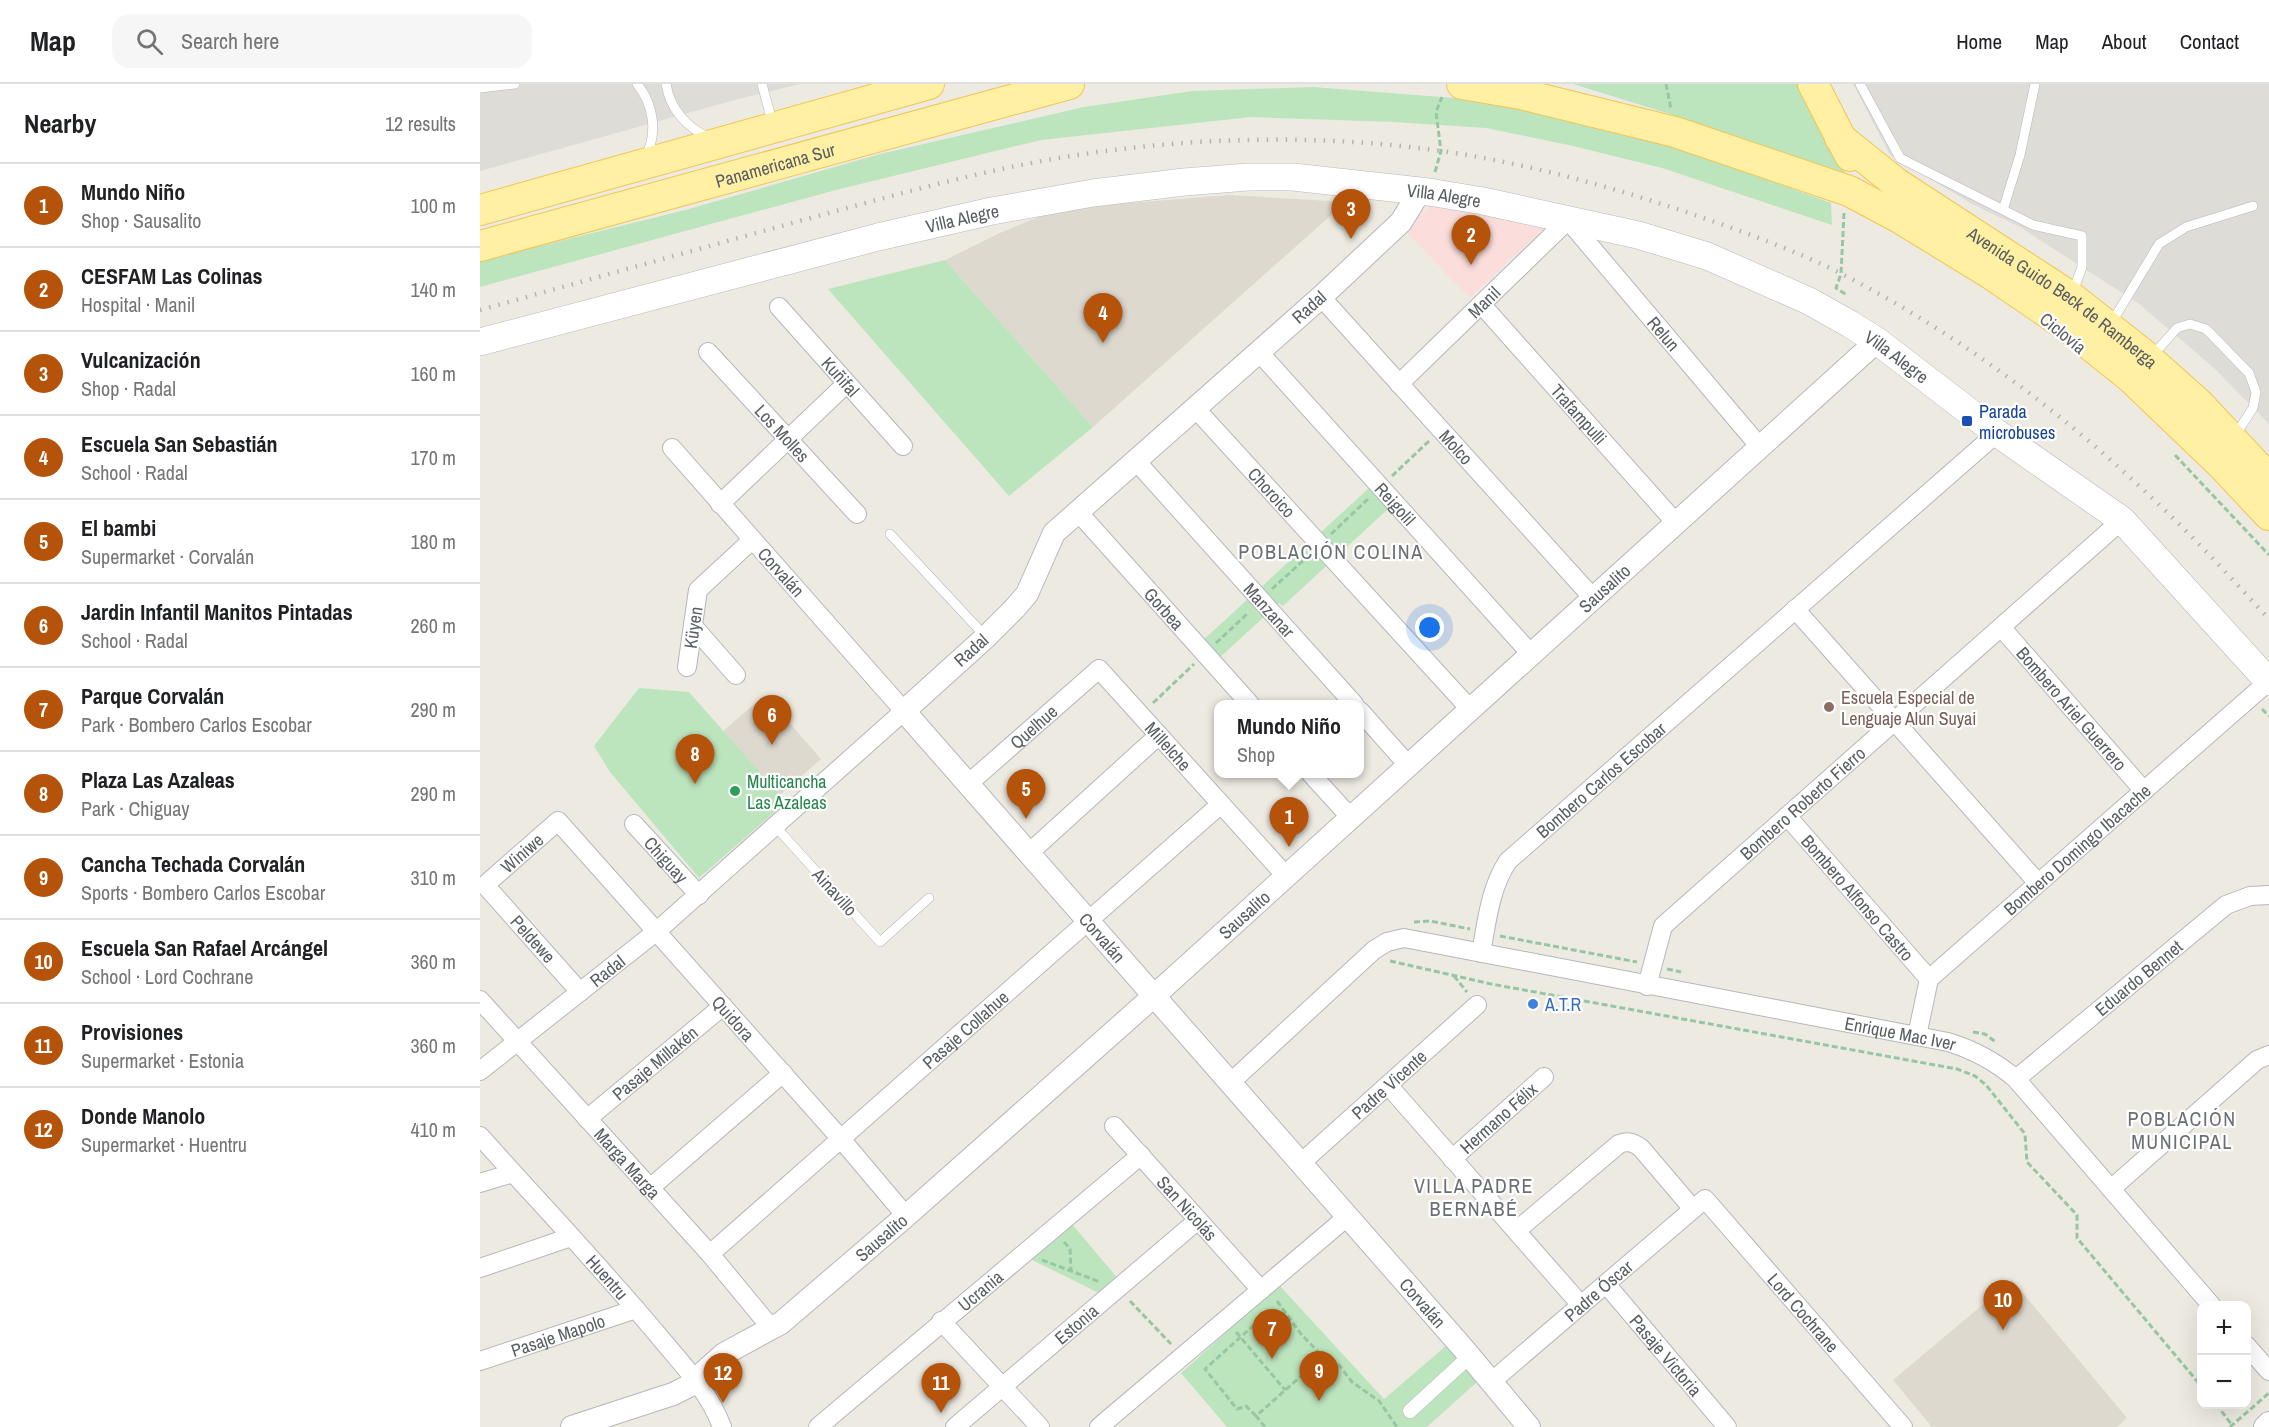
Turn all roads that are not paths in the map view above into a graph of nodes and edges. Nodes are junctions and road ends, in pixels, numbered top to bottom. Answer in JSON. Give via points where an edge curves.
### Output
{"nodes":[{"id":1,"x":514,"y":84,"type":"edge"},
{"id":2,"x":637,"y":84,"type":"edge"},
{"id":3,"x":666,"y":84,"type":"edge"},
{"id":4,"x":762,"y":84,"type":"edge"},
{"id":5,"x":928,"y":84,"type":"edge"},
{"id":6,"x":1070,"y":84,"type":"edge"},
{"id":7,"x":1814,"y":84,"type":"edge"},
{"id":8,"x":1860,"y":84,"type":"edge"},
{"id":9,"x":2035,"y":84,"type":"edge"},
{"id":10,"x":1453,"y":87,"type":"edge"},
{"id":11,"x":480,"y":88,"type":"edge"},
{"id":12,"x":1007,"y":92,"type":"edge"},
{"id":13,"x":773,"y":128,"type":"junction"},
{"id":14,"x":1840,"y":138,"type":"junction"},
{"id":15,"x":723,"y":142,"type":"junction"},
{"id":16,"x":641,"y":165,"type":"junction"},
{"id":17,"x":1425,"y":192,"type":"junction"},
{"id":18,"x":2253,"y":206,"type":"dead end"},
{"id":19,"x":480,"y":210,"type":"edge"},
{"id":20,"x":2003,"y":210,"type":"junction"},
{"id":21,"x":1898,"y":217,"type":"junction"},
{"id":22,"x":1568,"y":220,"type":"junction"},
{"id":23,"x":480,"y":246,"type":"edge"},
{"id":24,"x":1321,"y":297,"type":"junction"},
{"id":25,"x":2071,"y":297,"type":"junction"},
{"id":26,"x":1482,"y":305,"type":"junction"},
{"id":27,"x":779,"y":307,"type":"dead end"},
{"id":28,"x":2109,"y":327,"type":"junction"},
{"id":29,"x":480,"y":342,"type":"edge"},
{"id":30,"x":1877,"y":342,"type":"junction"},
{"id":31,"x":708,"y":352,"type":"dead end"},
{"id":32,"x":1259,"y":352,"type":"junction"},
{"id":33,"x":2149,"y":359,"type":"junction"},
{"id":34,"x":846,"y":384,"type":"junction"},
{"id":35,"x":1399,"y":384,"type":"junction"},
{"id":36,"x":1195,"y":408,"type":"junction"},
{"id":37,"x":1997,"y":433,"type":"junction"},
{"id":38,"x":2232,"y":439,"type":"junction"},
{"id":39,"x":788,"y":440,"type":"junction"},
{"id":40,"x":903,"y":446,"type":"dead end"},
{"id":41,"x":1760,"y":447,"type":"junction"},
{"id":42,"x":672,"y":448,"type":"dead end"},
{"id":43,"x":1136,"y":461,"type":"junction"},
{"id":44,"x":2269,"y":479,"type":"edge"},
{"id":45,"x":720,"y":504,"type":"junction"},
{"id":46,"x":1079,"y":513,"type":"junction"},
{"id":47,"x":857,"y":514,"type":"dead end"},
{"id":48,"x":2269,"y":515,"type":"edge"},
{"id":49,"x":2122,"y":520,"type":"junction"},
{"id":50,"x":1676,"y":523,"type":"junction"},
{"id":51,"x":890,"y":534,"type":"dead end"},
{"id":52,"x":752,"y":540,"type":"junction"},
{"id":53,"x":1593,"y":598,"type":"junction"},
{"id":54,"x":1795,"y":609,"type":"junction"},
{"id":55,"x":693,"y":626,"type":"junction"},
{"id":56,"x":2001,"y":627,"type":"junction"},
{"id":57,"x":986,"y":637,"type":"junction"},
{"id":58,"x":1531,"y":654,"type":"junction"},
{"id":59,"x":687,"y":667,"type":"dead end"},
{"id":60,"x":1099,"y":669,"type":"joint"},
{"id":61,"x":736,"y":675,"type":"dead end"},
{"id":62,"x":2263,"y":686,"type":"edge"},
{"id":63,"x":1246,"y":700,"type":"edge"},
{"id":64,"x":1350,"y":700,"type":"edge"},
{"id":65,"x":1470,"y":709,"type":"junction"},
{"id":66,"x":904,"y":711,"type":"junction"},
{"id":67,"x":1364,"y":717,"type":"edge"},
{"id":68,"x":1894,"y":721,"type":"junction"},
{"id":69,"x":1159,"y":735,"type":"junction"},
{"id":70,"x":1408,"y":765,"type":"junction"},
{"id":71,"x":1315,"y":778,"type":"edge"},
{"id":72,"x":968,"y":784,"type":"junction"},
{"id":73,"x":2144,"y":791,"type":"junction"},
{"id":74,"x":1221,"y":804,"type":"junction"},
{"id":75,"x":1787,"y":816,"type":"junction"},
{"id":76,"x":1351,"y":818,"type":"junction"},
{"id":77,"x":558,"y":821,"type":"joint"},
{"id":78,"x":634,"y":825,"type":"dead end"},
{"id":79,"x":775,"y":826,"type":"junction"},
{"id":80,"x":1029,"y":853,"type":"junction"},
{"id":81,"x":1286,"y":876,"type":"junction"},
{"id":82,"x":2038,"y":883,"type":"junction"},
{"id":83,"x":485,"y":885,"type":"joint"},
{"id":84,"x":699,"y":895,"type":"junction"},
{"id":85,"x":2269,"y":895,"type":"edge"},
{"id":86,"x":929,"y":898,"type":"dead end"},
{"id":87,"x":1088,"y":921,"type":"junction"},
{"id":88,"x":657,"y":931,"type":"junction"},
{"id":89,"x":1481,"y":953,"type":"junction"},
{"id":90,"x":1929,"y":979,"type":"junction"},
{"id":91,"x":1647,"y":986,"type":"junction"},
{"id":92,"x":580,"y":992,"type":"junction"},
{"id":93,"x":1154,"y":996,"type":"junction"},
{"id":94,"x":480,"y":1000,"type":"edge"},
{"id":95,"x":1477,"y":1005,"type":"dead end"},
{"id":96,"x":723,"y":1006,"type":"junction"},
{"id":97,"x":1917,"y":1036,"type":"junction"},
{"id":98,"x":518,"y":1041,"type":"junction"},
{"id":99,"x":2269,"y":1055,"type":"edge"},
{"id":100,"x":480,"y":1071,"type":"edge"},
{"id":101,"x":783,"y":1074,"type":"junction"},
{"id":102,"x":1544,"y":1077,"type":"dead end"},
{"id":103,"x":2016,"y":1079,"type":"junction"},
{"id":104,"x":1230,"y":1083,"type":"junction"},
{"id":105,"x":1388,"y":1086,"type":"junction"},
{"id":106,"x":587,"y":1119,"type":"junction"},
{"id":107,"x":1114,"y":1126,"type":"dead end"},
{"id":108,"x":480,"y":1136,"type":"edge"},
{"id":109,"x":841,"y":1139,"type":"junction"},
{"id":110,"x":1141,"y":1155,"type":"junction"},
{"id":111,"x":1452,"y":1159,"type":"junction"},
{"id":112,"x":1301,"y":1163,"type":"junction"},
{"id":113,"x":513,"y":1173,"type":"junction"},
{"id":114,"x":480,"y":1183,"type":"edge"},
{"id":115,"x":650,"y":1188,"type":"junction"},
{"id":116,"x":2111,"y":1189,"type":"junction"},
{"id":117,"x":1699,"y":1204,"type":"junction"},
{"id":118,"x":906,"y":1216,"type":"junction"},
{"id":119,"x":1347,"y":1217,"type":"junction"},
{"id":120,"x":1198,"y":1220,"type":"junction"},
{"id":121,"x":1516,"y":1231,"type":"junction"},
{"id":122,"x":570,"y":1238,"type":"junction"},
{"id":123,"x":710,"y":1254,"type":"junction"},
{"id":124,"x":480,"y":1268,"type":"edge"},
{"id":125,"x":1606,"y":1284,"type":"junction"},
{"id":126,"x":1261,"y":1290,"type":"junction"},
{"id":127,"x":2209,"y":1301,"type":"edge"},
{"id":128,"x":1581,"y":1305,"type":"junction"},
{"id":129,"x":636,"y":1309,"type":"junction"},
{"id":130,"x":942,"y":1322,"type":"junction"},
{"id":131,"x":772,"y":1329,"type":"junction"},
{"id":132,"x":2251,"y":1350,"type":"edge"},
{"id":133,"x":1470,"y":1356,"type":"junction"},
{"id":134,"x":480,"y":1360,"type":"edge"},
{"id":135,"x":2269,"y":1371,"type":"edge"},
{"id":136,"x":695,"y":1380,"type":"junction"},
{"id":137,"x":1491,"y":1382,"type":"junction"},
{"id":138,"x":1001,"y":1387,"type":"junction"},
{"id":139,"x":1410,"y":1411,"type":"dead end"},
{"id":140,"x":2269,"y":1423,"type":"edge"},
{"id":141,"x":572,"y":1427,"type":"edge"},
{"id":142,"x":722,"y":1427,"type":"edge"},
{"id":143,"x":818,"y":1427,"type":"edge"},
{"id":144,"x":955,"y":1427,"type":"edge"},
{"id":145,"x":1040,"y":1427,"type":"edge"},
{"id":146,"x":1099,"y":1427,"type":"edge"},
{"id":147,"x":1529,"y":1427,"type":"edge"},
{"id":148,"x":1727,"y":1427,"type":"edge"},
{"id":149,"x":1903,"y":1427,"type":"edge"},
{"id":150,"x":2265,"y":1427,"type":"edge"}],
"edges":[{"from":1,"to":11,"type":"lane"},
{"from":2,"to":16,"type":"lane","via":[[649,105],[653,125],[651,144]]},
{"from":3,"to":15,"type":"lane","via":[[670,100],[683,119],[701,134]]},
{"from":4,"to":13,"type":"lane"},
{"from":5,"to":13,"type":"main road","name":"Panamericana Sur"},
{"from":6,"to":12,"type":"main road","name":"Panamericana Sur"},
{"from":7,"to":14,"type":"main road","name":"Avenida Guido Beck de Ramberga"},
{"from":8,"to":20,"type":"lane","via":[[1900,158]]},
{"from":9,"to":20,"type":"lane"},
{"from":10,"to":21,"type":"main road","name":"Avenida Guido Beck de Ramberga","via":[[1533,96],[1675,132],[1849,191]]},
{"from":12,"to":23,"type":"main road","name":"Panamericana Sur"},
{"from":13,"to":15,"type":"main road","name":"Panamericana Sur"},
{"from":14,"to":21,"type":"main road","name":"Avenida Guido Beck de Ramberga","via":[[1867,186]]},
{"from":14,"to":25,"type":"main road","name":"Avenida Guido Beck de Ramberga","via":[[1896,183]]},
{"from":15,"to":16,"type":"main road","name":"Panamericana Sur"},
{"from":16,"to":19,"type":"main road","name":"Panamericana Sur"},
{"from":17,"to":22,"type":"main road","name":"Villa Alegre"},
{"from":17,"to":24,"type":"street","name":"Radal","via":[[1401,222]]},
{"from":17,"to":29,"type":"main road","name":"Villa Alegre","via":[[1293,177],[1248,177],[1093,193],[878,237]]},
{"from":18,"to":28,"type":"lane","via":[[2187,227],[2159,244]]},
{"from":20,"to":25,"type":"lane","via":[[2033,225],[2082,236],[2082,267]]},
{"from":21,"to":48,"type":"main road","name":"Avenida Guido Beck de Ramberga","via":[[2064,324],[2130,377]]},
{"from":22,"to":26,"type":"street","name":"Manil"},
{"from":22,"to":30,"type":"main road","name":"Villa Alegre","via":[[1638,235],[1707,256],[1809,300]]},
{"from":22,"to":41,"type":"street","name":"Relun"},
{"from":24,"to":32,"type":"street","name":"Radal"},
{"from":24,"to":35,"type":"street","name":"Molco"},
{"from":25,"to":28,"type":"main road","name":"Avenida Guido Beck de Ramberga"},
{"from":26,"to":35,"type":"street","name":"Manil"},
{"from":26,"to":50,"type":"street","name":"Trafampulli"},
{"from":27,"to":34,"type":"street","name":"Kuñifal"},
{"from":28,"to":33,"type":"main road","name":"Avenida Guido Beck de Ramberga"},
{"from":30,"to":37,"type":"main road","name":"Villa Alegre"},
{"from":30,"to":41,"type":"street","name":"Sausalito"},
{"from":31,"to":39,"type":"street","name":"Los Molles"},
{"from":32,"to":36,"type":"street","name":"Radal"},
{"from":32,"to":58,"type":"street","name":"Reigolil"},
{"from":33,"to":38,"type":"main road","name":"Avenida Guido Beck de Ramberga"},
{"from":33,"to":38,"type":"lane","via":[[2177,328],[2190,324],[2206,329],[2249,373],[2256,392],[2253,408]]},
{"from":34,"to":39,"type":"street"},
{"from":34,"to":40,"type":"street","name":"Kuñifal"},
{"from":35,"to":53,"type":"street","name":"Molco"},
{"from":36,"to":43,"type":"street","name":"Radal"},
{"from":36,"to":65,"type":"street","name":"Choroico"},
{"from":37,"to":49,"type":"main road","name":"Villa Alegre"},
{"from":37,"to":54,"type":"street","name":"Bombero Carlos Escobar"},
{"from":38,"to":44,"type":"main road","name":"Avenida Guido Beck de Ramberga"},
{"from":39,"to":45,"type":"street"},
{"from":39,"to":47,"type":"street","name":"Los Molles"},
{"from":41,"to":50,"type":"street","name":"Sausalito"},
{"from":42,"to":45,"type":"street","name":"Corvalán"},
{"from":43,"to":46,"type":"street","name":"Radal"},
{"from":43,"to":64,"type":"street","name":"Manzanar"},
{"from":45,"to":52,"type":"street","name":"Corvalán"},
{"from":46,"to":57,"type":"street","name":"Radal","via":[[1054,533],[1027,594]]},
{"from":46,"to":63,"type":"street","name":"Gorbea"},
{"from":49,"to":56,"type":"street","name":"Bombero Roberto Fierro"},
{"from":49,"to":62,"type":"main road","name":"Villa Alegre"},
{"from":50,"to":53,"type":"street","name":"Sausalito"},
{"from":51,"to":57,"type":"lane"},
{"from":52,"to":55,"type":"street","name":"Küyen","via":[[698,590]]},
{"from":52,"to":66,"type":"street","name":"Corvalán"},
{"from":53,"to":58,"type":"street","name":"Sausalito"},
{"from":54,"to":68,"type":"street"},
{"from":54,"to":89,"type":"street","name":"Bombero Carlos Escobar","via":[[1508,861],[1493,892]]},
{"from":55,"to":59,"type":"street","name":"Küyen"},
{"from":55,"to":61,"type":"street"},
{"from":56,"to":68,"type":"street","name":"Bombero Roberto Fierro"},
{"from":56,"to":73,"type":"street","name":"Bombero Ariel Guerrero"},
{"from":57,"to":66,"type":"street","name":"Radal"},
{"from":58,"to":65,"type":"street","name":"Sausalito"},
{"from":60,"to":69,"type":"street","name":"Millelche"},
{"from":60,"to":72,"type":"street","name":"Quelhue"},
{"from":62,"to":73,"type":"street","name":"Bombero Domingo Ibacache"},
{"from":65,"to":70,"type":"street","name":"Sausalito"},
{"from":66,"to":72,"type":"street","name":"Corvalán"},
{"from":66,"to":79,"type":"street","name":"Radal"},
{"from":67,"to":70,"type":"street"},
{"from":68,"to":75,"type":"street","name":"Bombero Roberto Fierro"},
{"from":68,"to":82,"type":"street"},
{"from":69,"to":74,"type":"street","name":"Millelche"},
{"from":69,"to":80,"type":"street"},
{"from":70,"to":76,"type":"street","name":"Sausalito"},
{"from":71,"to":76,"type":"street"},
{"from":72,"to":80,"type":"street","name":"Corvalán"},
{"from":73,"to":82,"type":"street","name":"Bombero Domingo Ibacache"},
{"from":74,"to":81,"type":"street","name":"Millelche"},
{"from":74,"to":87,"type":"street","name":"Pasaje Collahue"},
{"from":75,"to":90,"type":"street","name":"Bombero Alfonso Castro"},
{"from":75,"to":91,"type":"street","name":"Bombero Roberto Fierro","via":[[1663,926]]},
{"from":76,"to":81,"type":"street","name":"Sausalito"},
{"from":77,"to":83,"type":"street","name":"Winiwe"},
{"from":77,"to":88,"type":"street","name":"Quidora"},
{"from":78,"to":84,"type":"street","name":"Chiguay"},
{"from":79,"to":84,"type":"street","name":"Radal"},
{"from":79,"to":86,"type":"lane","name":"Ainavillo","via":[[880,942]]},
{"from":80,"to":87,"type":"street","name":"Corvalán"},
{"from":81,"to":93,"type":"street","name":"Sausalito"},
{"from":82,"to":90,"type":"street","name":"Bombero Domingo Ibacache"},
{"from":83,"to":92,"type":"street","name":"Peldewe"},
{"from":84,"to":88,"type":"street","name":"Radal"},
{"from":85,"to":103,"type":"street","name":"Eduardo Bennet","via":[[2250,896],[2226,906]]},
{"from":87,"to":93,"type":"street","name":"Corvalán"},
{"from":87,"to":109,"type":"street","name":"Pasaje Collahue"},
{"from":88,"to":92,"type":"street","name":"Radal"},
{"from":88,"to":96,"type":"street","name":"Quidora"},
{"from":89,"to":91,"type":"street","name":"Enrique Mac Iver"},
{"from":89,"to":104,"type":"street","via":[[1404,939],[1388,942]]},
{"from":90,"to":97,"type":"street"},
{"from":91,"to":97,"type":"street","name":"Enrique Mac Iver"},
{"from":92,"to":98,"type":"street","name":"Radal"},
{"from":93,"to":104,"type":"street","name":"Corvalán"},
{"from":93,"to":118,"type":"street","name":"Sausalito"},
{"from":94,"to":98,"type":"street","name":"Marga Marga"},
{"from":95,"to":105,"type":"street","name":"Padre Vicente"},
{"from":96,"to":101,"type":"street","name":"Quidora"},
{"from":96,"to":106,"type":"street","name":"Pasaje Millakén"},
{"from":97,"to":103,"type":"street","name":"Enrique Mac Iver","via":[[1978,1053]]},
{"from":98,"to":100,"type":"street","name":"Radal"},
{"from":98,"to":106,"type":"street","name":"Marga Marga"},
{"from":99,"to":116,"type":"street","via":[[2257,1060]]},
{"from":101,"to":109,"type":"street","name":"Quidora"},
{"from":101,"to":115,"type":"street"},
{"from":102,"to":111,"type":"street","name":"Hermano Félix"},
{"from":103,"to":116,"type":"street","name":"Enrique Mac Iver"},
{"from":104,"to":112,"type":"street","name":"Corvalán"},
{"from":105,"to":111,"type":"street"},
{"from":105,"to":112,"type":"street","name":"Padre Vicente"},
{"from":106,"to":115,"type":"street","name":"Marga Marga"},
{"from":107,"to":110,"type":"street","name":"San Nicolás"},
{"from":108,"to":113,"type":"street","name":"Huentru"},
{"from":109,"to":118,"type":"street","name":"Quidora"},
{"from":109,"to":123,"type":"street","name":"Pasaje Collahue"},
{"from":110,"to":120,"type":"street","name":"San Nicolás"},
{"from":110,"to":130,"type":"street","name":"Ucrania"},
{"from":111,"to":121,"type":"street"},
{"from":112,"to":119,"type":"street","name":"Corvalán"},
{"from":113,"to":114,"type":"street"},
{"from":113,"to":122,"type":"street","name":"Huentru"},
{"from":115,"to":123,"type":"street","name":"Marga Marga"},
{"from":116,"to":127,"type":"street","name":"Enrique Mac Iver"},
{"from":117,"to":121,"type":"street","name":"Lord Cochrane","via":[[1641,1148],[1626,1141]]},
{"from":117,"to":125,"type":"street","name":"Padre Óscar"},
{"from":117,"to":149,"type":"street","name":"Lord Cochrane"},
{"from":118,"to":131,"type":"street","name":"Sausalito"},
{"from":119,"to":126,"type":"street"},
{"from":119,"to":133,"type":"street","name":"Corvalán"},
{"from":120,"to":126,"type":"street","name":"San Nicolás"},
{"from":120,"to":138,"type":"street","name":"Estonia"},
{"from":121,"to":128,"type":"street"},
{"from":122,"to":124,"type":"street"},
{"from":122,"to":129,"type":"street","name":"Huentru"},
{"from":123,"to":131,"type":"street","name":"Marga Marga"},
{"from":125,"to":128,"type":"street","name":"Padre Óscar"},
{"from":125,"to":148,"type":"street","name":"Pasaje Victoria"},
{"from":126,"to":146,"type":"street"},
{"from":128,"to":137,"type":"street","name":"Padre Óscar"},
{"from":129,"to":134,"type":"street","name":"Pasaje Mapolo"},
{"from":129,"to":136,"type":"street","name":"Huentru"},
{"from":130,"to":138,"type":"street"},
{"from":130,"to":143,"type":"street","name":"Ucrania"},
{"from":131,"to":136,"type":"street","name":"Sausalito","via":[[724,1354]]},
{"from":132,"to":135,"type":"street"},
{"from":133,"to":137,"type":"street","name":"Corvalán"},
{"from":133,"to":139,"type":"street"},
{"from":136,"to":141,"type":"street","name":"Sausalito","via":[[673,1394]]},
{"from":136,"to":142,"type":"street","name":"Huentru","via":[[710,1400]]},
{"from":137,"to":147,"type":"street","name":"Corvalán"},
{"from":138,"to":144,"type":"street","name":"Estonia"},
{"from":138,"to":145,"type":"street"},
{"from":140,"to":150,"type":"street"}]}
